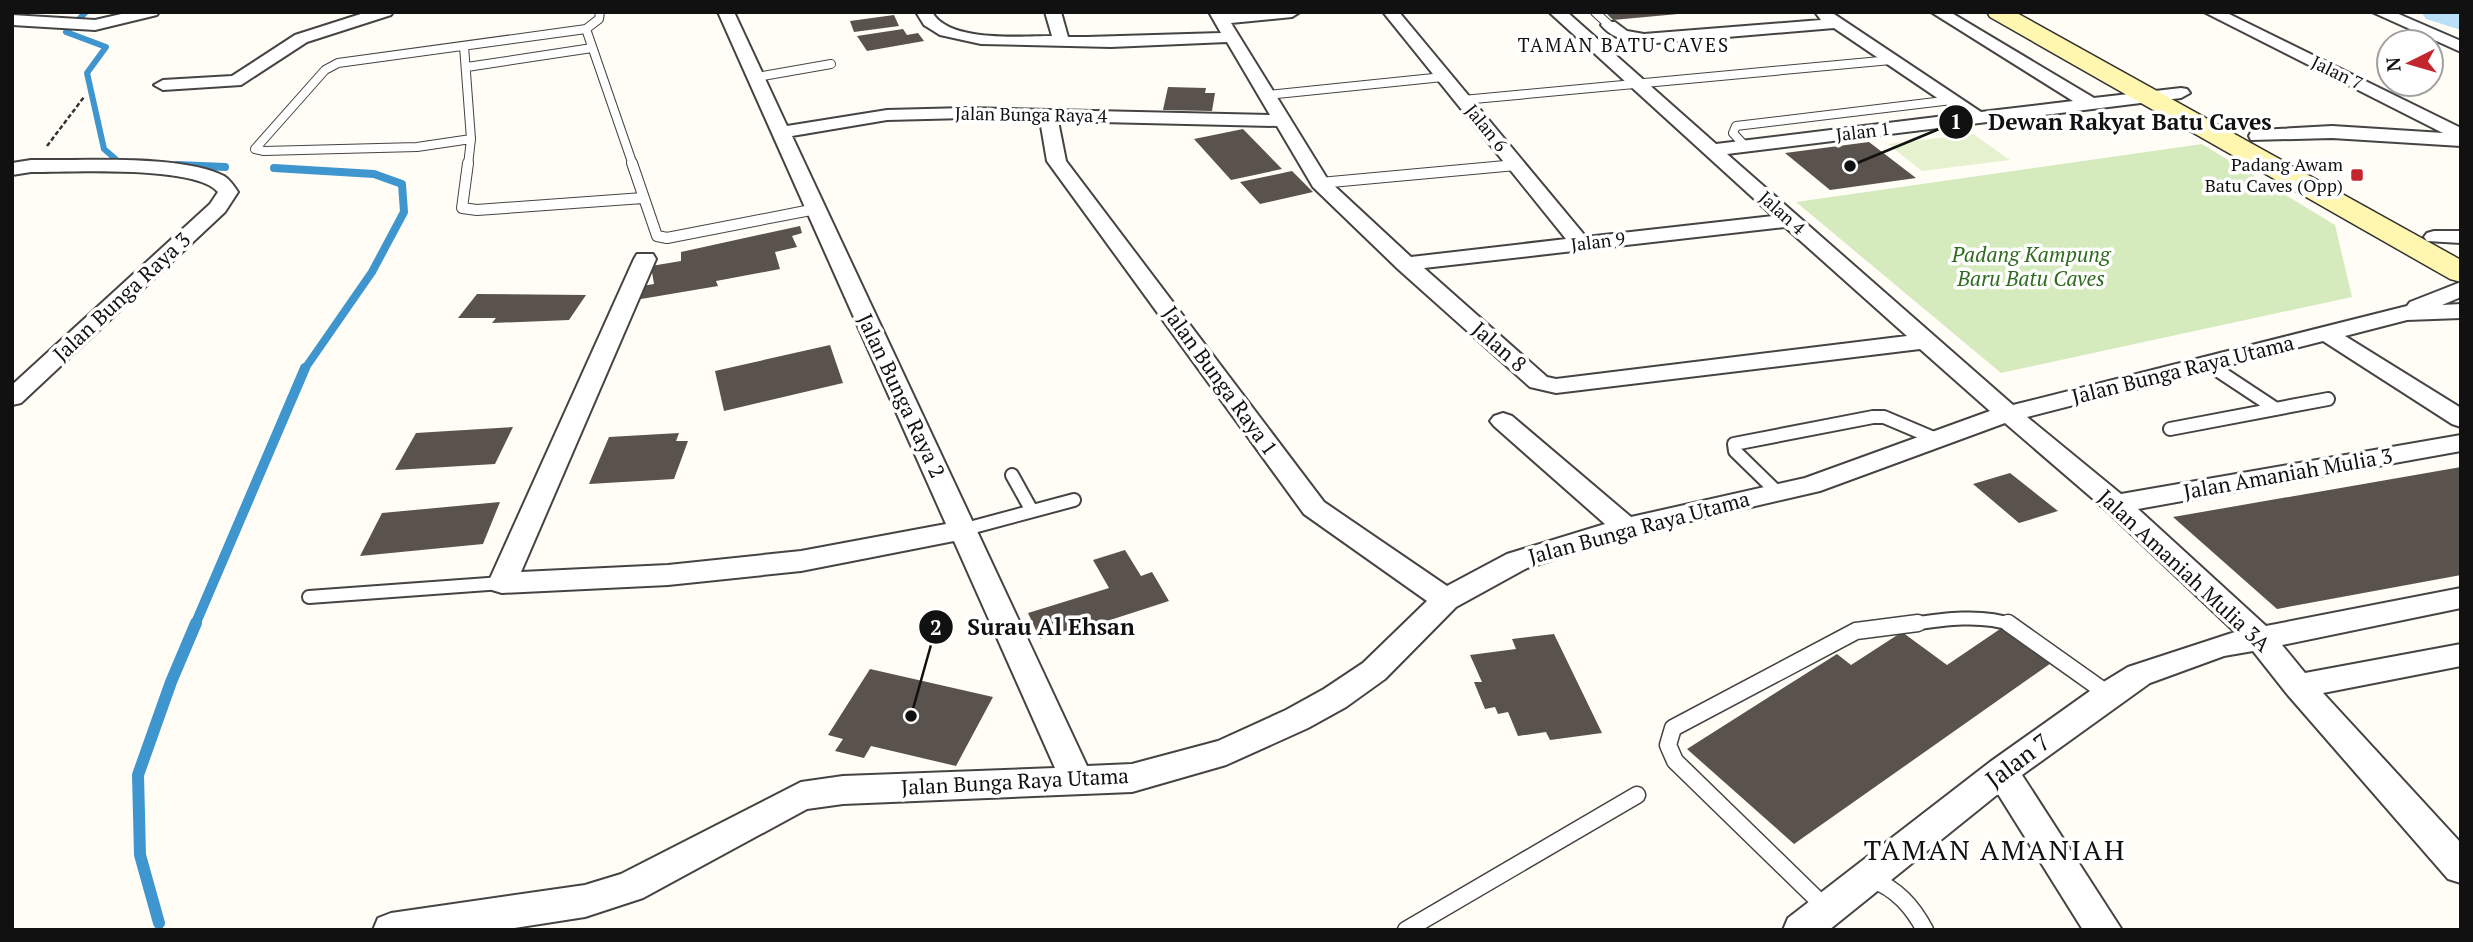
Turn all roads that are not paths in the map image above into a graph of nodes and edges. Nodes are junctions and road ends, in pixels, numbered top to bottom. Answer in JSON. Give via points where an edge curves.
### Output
{"nodes":[{"id":1,"x":151,"y":12,"type":"edge"},
{"id":2,"x":385,"y":12,"type":"edge"},
{"id":3,"x":600,"y":12,"type":"edge"},
{"id":4,"x":726,"y":12,"type":"edge"},
{"id":5,"x":924,"y":12,"type":"edge"},
{"id":6,"x":1053,"y":12,"type":"edge"},
{"id":7,"x":1292,"y":12,"type":"edge"},
{"id":8,"x":1391,"y":12,"type":"edge"},
{"id":9,"x":1557,"y":12,"type":"edge"},
{"id":10,"x":1595,"y":12,"type":"edge"},
{"id":11,"x":1821,"y":12,"type":"edge"},
{"id":12,"x":1938,"y":12,"type":"edge"},
{"id":13,"x":1992,"y":12,"type":"edge"},
{"id":14,"x":1998,"y":12,"type":"edge"},
{"id":15,"x":2212,"y":12,"type":"edge"},
{"id":16,"x":2380,"y":12,"type":"edge"},
{"id":17,"x":1219,"y":15,"type":"edge"},
{"id":18,"x":2030,"y":19,"type":"edge"},
{"id":19,"x":12,"y":20,"type":"edge"},
{"id":20,"x":1648,"y":21,"type":"dead end"},
{"id":21,"x":1837,"y":23,"type":"junction"},
{"id":22,"x":1609,"y":25,"type":"junction"},
{"id":23,"x":1574,"y":28,"type":"junction"},
{"id":24,"x":586,"y":29,"type":"junction"},
{"id":25,"x":1231,"y":37,"type":"junction"},
{"id":26,"x":1061,"y":41,"type":"junction"},
{"id":27,"x":464,"y":46,"type":"junction"},
{"id":28,"x":2461,"y":47,"type":"edge"},
{"id":29,"x":592,"y":48,"type":"junction"},
{"id":30,"x":1891,"y":60,"type":"junction"},
{"id":31,"x":831,"y":64,"type":"dead end"},
{"id":32,"x":467,"y":67,"type":"junction"},
{"id":33,"x":757,"y":77,"type":"junction"},
{"id":34,"x":1443,"y":77,"type":"junction"},
{"id":35,"x":1637,"y":84,"type":"junction"},
{"id":36,"x":163,"y":85,"type":"dead end"},
{"id":37,"x":2181,"y":93,"type":"junction"},
{"id":38,"x":1267,"y":95,"type":"junction"},
{"id":39,"x":2153,"y":97,"type":"junction"},
{"id":40,"x":1463,"y":100,"type":"junction"},
{"id":41,"x":1952,"y":100,"type":"junction"},
{"id":42,"x":2091,"y":104,"type":"junction"},
{"id":43,"x":1048,"y":116,"type":"junction"},
{"id":44,"x":1978,"y":118,"type":"junction"},
{"id":45,"x":1282,"y":121,"type":"junction"},
{"id":46,"x":781,"y":132,"type":"junction"},
{"id":47,"x":2258,"y":136,"type":"junction"},
{"id":48,"x":2461,"y":138,"type":"edge"},
{"id":49,"x":471,"y":139,"type":"junction"},
{"id":50,"x":1745,"y":146,"type":"junction"},
{"id":51,"x":1712,"y":150,"type":"junction"},
{"id":52,"x":1516,"y":165,"type":"junction"},
{"id":53,"x":22,"y":168,"type":"edge"},
{"id":54,"x":1320,"y":183,"type":"junction"},
{"id":55,"x":643,"y":198,"type":"junction"},
{"id":56,"x":816,"y":209,"type":"junction"},
{"id":57,"x":1789,"y":219,"type":"junction"},
{"id":58,"x":2447,"y":237,"type":"edge"},
{"id":59,"x":1581,"y":244,"type":"junction"},
{"id":60,"x":645,"y":260,"type":"dead end"},
{"id":61,"x":1406,"y":264,"type":"junction"},
{"id":62,"x":2459,"y":272,"type":"edge"},
{"id":63,"x":2461,"y":311,"type":"edge"},
{"id":64,"x":2407,"y":313,"type":"junction"},
{"id":65,"x":2327,"y":334,"type":"junction"},
{"id":66,"x":1925,"y":341,"type":"junction"},
{"id":67,"x":2208,"y":364,"type":"junction"},
{"id":68,"x":12,"y":398,"type":"edge"},
{"id":69,"x":2328,"y":399,"type":"dead end"},
{"id":70,"x":2450,"y":403,"type":"edge"},
{"id":71,"x":2276,"y":409,"type":"junction"},
{"id":72,"x":2007,"y":414,"type":"junction"},
{"id":73,"x":2461,"y":419,"type":"edge"},
{"id":74,"x":1503,"y":421,"type":"dead end"},
{"id":75,"x":2171,"y":429,"type":"dead end"},
{"id":76,"x":1936,"y":439,"type":"junction"},
{"id":77,"x":2461,"y":443,"type":"edge"},
{"id":78,"x":1012,"y":474,"type":"dead end"},
{"id":79,"x":1778,"y":493,"type":"junction"},
{"id":80,"x":1074,"y":500,"type":"dead end"},
{"id":81,"x":2116,"y":504,"type":"junction"},
{"id":82,"x":1032,"y":511,"type":"junction"},
{"id":83,"x":1626,"y":527,"type":"junction"},
{"id":84,"x":962,"y":530,"type":"junction"},
{"id":85,"x":502,"y":583,"type":"junction"},
{"id":86,"x":309,"y":597,"type":"dead end"},
{"id":87,"x":2461,"y":598,"type":"edge"},
{"id":88,"x":1446,"y":600,"type":"junction"},
{"id":89,"x":2259,"y":637,"type":"junction"},
{"id":90,"x":2461,"y":655,"type":"edge"},
{"id":91,"x":2298,"y":686,"type":"junction"},
{"id":92,"x":2108,"y":695,"type":"junction"},
{"id":93,"x":2002,"y":772,"type":"junction"},
{"id":94,"x":1077,"y":780,"type":"junction"},
{"id":95,"x":1637,"y":795,"type":"dead end"},
{"id":96,"x":2461,"y":868,"type":"edge"},
{"id":97,"x":1867,"y":878,"type":"junction"},
{"id":98,"x":1814,"y":919,"type":"edge"},
{"id":99,"x":391,"y":930,"type":"edge"},
{"id":100,"x":1406,"y":930,"type":"edge"},
{"id":101,"x":1925,"y":930,"type":"edge"},
{"id":102,"x":2104,"y":930,"type":"edge"}],
"edges":[{"from":1,"to":19,"type":"street","via":[[96,25]]},
{"from":2,"to":36,"type":"street","via":[[291,43],[246,77]]},
{"from":3,"to":24,"type":"lane","via":[[599,19]]},
{"from":4,"to":33,"type":"street","name":"Jalan Bunga Raya 2"},
{"from":5,"to":26,"type":"street","via":[[939,29],[961,36]]},
{"from":6,"to":26,"type":"street"},
{"from":7,"to":17,"type":"street"},
{"from":8,"to":34,"type":"street","name":"Jalan 6"},
{"from":9,"to":23,"type":"street","name":"Jalan 4"},
{"from":10,"to":22,"type":"lane"},
{"from":11,"to":21,"type":"street"},
{"from":12,"to":42,"type":"street"},
{"from":13,"to":18,"type":"street"},
{"from":14,"to":18,"type":"main road"},
{"from":15,"to":48,"type":"street","name":"Jalan 7","via":[[2412,109]]},
{"from":16,"to":28,"type":"street"},
{"from":17,"to":25,"type":"street","name":"Jalan 8"},
{"from":18,"to":37,"type":"main road"},
{"from":18,"to":39,"type":"main road"},
{"from":20,"to":22,"type":"street"},
{"from":21,"to":22,"type":"street","via":[[1644,39],[1622,35]]},
{"from":21,"to":30,"type":"street"},
{"from":22,"to":23,"type":"street"},
{"from":23,"to":35,"type":"street","name":"Jalan 4"},
{"from":24,"to":27,"type":"lane"},
{"from":24,"to":29,"type":"lane"},
{"from":25,"to":26,"type":"street"},
{"from":25,"to":38,"type":"street","name":"Jalan 8"},
{"from":27,"to":32,"type":"lane"},
{"from":27,"to":49,"type":"lane","via":[[338,63],[325,70],[255,149],[417,147]]},
{"from":29,"to":32,"type":"lane"},
{"from":29,"to":55,"type":"lane"},
{"from":30,"to":35,"type":"lane"},
{"from":30,"to":41,"type":"street"},
{"from":31,"to":33,"type":"lane"},
{"from":32,"to":49,"type":"lane"},
{"from":33,"to":46,"type":"street","name":"Jalan Bunga Raya 2"},
{"from":34,"to":38,"type":"lane"},
{"from":34,"to":40,"type":"street","name":"Jalan 6"},
{"from":35,"to":40,"type":"lane"},
{"from":35,"to":51,"type":"street","name":"Jalan 4"},
{"from":37,"to":39,"type":"street","name":"Jalan 1"},
{"from":37,"to":47,"type":"main road"},
{"from":38,"to":45,"type":"street","name":"Jalan 8"},
{"from":39,"to":42,"type":"street","name":"Jalan 1"},
{"from":39,"to":62,"type":"main road"},
{"from":40,"to":52,"type":"street","name":"Jalan 6"},
{"from":41,"to":44,"type":"street"},
{"from":41,"to":50,"type":"lane","via":[[1736,126],[1733,133]]},
{"from":42,"to":44,"type":"street","name":"Jalan 1"},
{"from":43,"to":45,"type":"street","name":"Jalan Bunga Raya 4"},
{"from":43,"to":46,"type":"street","name":"Jalan Bunga Raya 4","via":[[887,115]]},
{"from":43,"to":88,"type":"street","name":"Jalan Bunga Raya 1","via":[[1057,161],[1314,508]]},
{"from":44,"to":50,"type":"street","name":"Jalan 1"},
{"from":45,"to":54,"type":"street","name":"Jalan 8"},
{"from":46,"to":56,"type":"street","name":"Jalan Bunga Raya 2"},
{"from":47,"to":48,"type":"street","via":[[2332,132]]},
{"from":47,"to":58,"type":"main road"},
{"from":49,"to":55,"type":"lane","via":[[462,208],[477,211]]},
{"from":50,"to":51,"type":"street","name":"Jalan 1"},
{"from":51,"to":57,"type":"street","name":"Jalan 4"},
{"from":52,"to":54,"type":"lane"},
{"from":52,"to":59,"type":"street","name":"Jalan 6"},
{"from":53,"to":68,"type":"street","name":"Jalan Bunga Raya 3","via":[[167,168],[200,173],[220,182],[228,192],[218,208]]},
{"from":54,"to":61,"type":"street","name":"Jalan 8"},
{"from":55,"to":56,"type":"lane","via":[[657,236],[667,238]]},
{"from":56,"to":84,"type":"street","name":"Jalan Bunga Raya 2"},
{"from":57,"to":59,"type":"street","name":"Jalan 9"},
{"from":57,"to":66,"type":"street","name":"Jalan 4"},
{"from":58,"to":62,"type":"main road"},
{"from":59,"to":61,"type":"street","name":"Jalan 9"},
{"from":60,"to":85,"type":"street"},
{"from":61,"to":66,"type":"street","name":"Jalan 8","via":[[1539,382],[1556,386]]},
{"from":62,"to":64,"type":"street","name":"Jalan Bunga Raya Utama"},
{"from":63,"to":64,"type":"street","name":"Jalan Bunga Raya Utama"},
{"from":64,"to":65,"type":"street","name":"Jalan Bunga Raya Utama"},
{"from":65,"to":67,"type":"street","name":"Jalan Bunga Raya Utama"},
{"from":65,"to":70,"type":"street"},
{"from":66,"to":72,"type":"street","name":"Jalan 4"},
{"from":67,"to":71,"type":"lane"},
{"from":67,"to":72,"type":"street","name":"Jalan Bunga Raya Utama"},
{"from":69,"to":71,"type":"lane"},
{"from":70,"to":73,"type":"street"},
{"from":71,"to":75,"type":"lane"},
{"from":72,"to":76,"type":"street","name":"Jalan Bunga Raya Utama"},
{"from":72,"to":81,"type":"street","name":"Jalan Amaniah Mulia 3A"},
{"from":74,"to":83,"type":"street"},
{"from":76,"to":79,"type":"street","name":"Jalan Bunga Raya Utama"},
{"from":76,"to":79,"type":"lane","via":[[1884,417],[1873,417],[1734,444],[1735,451]]},
{"from":77,"to":81,"type":"street","name":"Jalan Amaniah Mulia 3"},
{"from":78,"to":82,"type":"lane"},
{"from":79,"to":83,"type":"street","name":"Jalan Bunga Raya Utama"},
{"from":80,"to":82,"type":"lane"},
{"from":81,"to":89,"type":"street","name":"Jalan Amaniah Mulia 3A"},
{"from":82,"to":84,"type":"lane"},
{"from":83,"to":88,"type":"street","name":"Jalan Bunga Raya Utama","via":[[1517,561]]},
{"from":84,"to":85,"type":"street","via":[[801,561],[668,575]]},
{"from":84,"to":94,"type":"street","name":"Jalan Bunga Raya 2"},
{"from":85,"to":86,"type":"lane"},
{"from":87,"to":89,"type":"street","name":"Jalan 7"},
{"from":88,"to":94,"type":"street","name":"Jalan Bunga Raya Utama","via":[[1374,671],[1297,719],[1226,752],[1177,767],[1132,778]]},
{"from":89,"to":91,"type":"street","name":"Jalan Amaniah Mulia 3A"},
{"from":89,"to":92,"type":"street","name":"Jalan 7","via":[[2177,660],[2139,675]]},
{"from":90,"to":91,"type":"street"},
{"from":91,"to":96,"type":"street","name":"Jalan Amaniah Mulia 3A"},
{"from":92,"to":93,"type":"street","name":"Jalan 7"},
{"from":92,"to":98,"type":"lane","via":[[2014,625],[2000,620],[1934,621],[1856,631],[1673,728],[1668,745],[1675,761]]},
{"from":93,"to":97,"type":"street","name":"Jalan 7"},
{"from":93,"to":102,"type":"street"},
{"from":94,"to":99,"type":"street","name":"Jalan Bunga Raya Utama","via":[[843,790],[801,796],[631,887],[573,904]]},
{"from":95,"to":100,"type":"lane"},
{"from":97,"to":98,"type":"street","name":"Jalan 7"},
{"from":97,"to":101,"type":"lane","via":[[1886,884],[1914,909]]}]}
